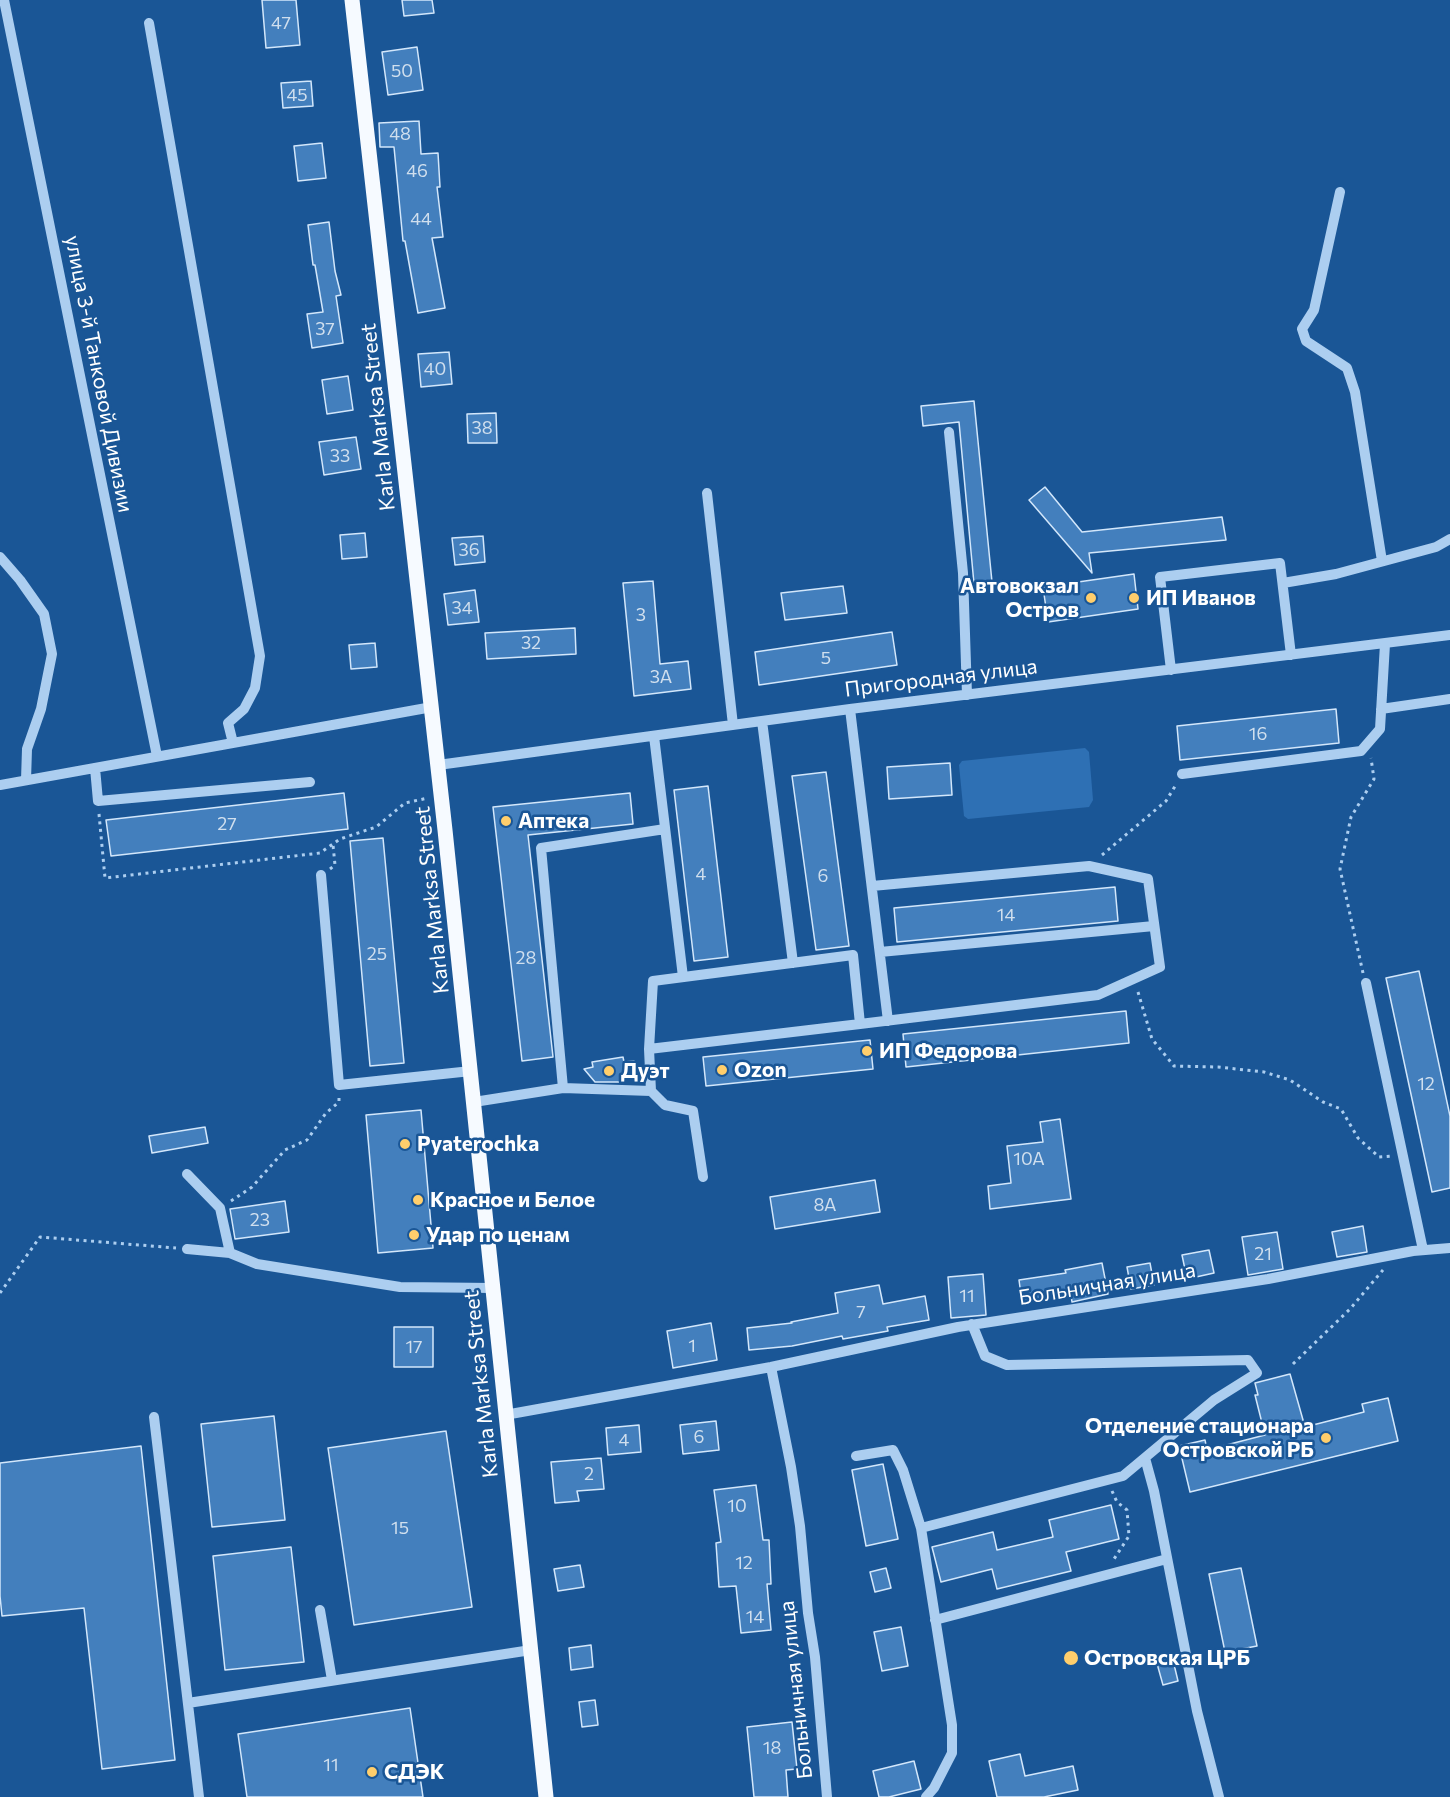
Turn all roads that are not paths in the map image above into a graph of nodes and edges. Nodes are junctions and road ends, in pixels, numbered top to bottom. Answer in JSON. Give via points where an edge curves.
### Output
{"nodes":[{"id":1,"x":4,"y":0,"type":"edge"},
{"id":2,"x":352,"y":0,"type":"edge"},
{"id":3,"x":149,"y":23,"type":"dead end"},
{"id":4,"x":1340,"y":192,"type":"dead end"},
{"id":5,"x":949,"y":432,"type":"dead end"},
{"id":6,"x":707,"y":493,"type":"dead end"},
{"id":7,"x":1450,"y":539,"type":"edge"},
{"id":8,"x":0,"y":556,"type":"edge"},
{"id":9,"x":1382,"y":561,"type":"junction"},
{"id":10,"x":1283,"y":584,"type":"junction"},
{"id":11,"x":1450,"y":635,"type":"edge"},
{"id":12,"x":1385,"y":644,"type":"junction"},
{"id":13,"x":1292,"y":655,"type":"junction"},
{"id":14,"x":1171,"y":670,"type":"junction"},
{"id":15,"x":967,"y":695,"type":"junction"},
{"id":16,"x":1450,"y":699,"type":"edge"},
{"id":17,"x":432,"y":707,"type":"junction"},
{"id":18,"x":850,"y":709,"type":"junction"},
{"id":19,"x":1381,"y":709,"type":"junction"},
{"id":20,"x":762,"y":721,"type":"junction"},
{"id":21,"x":733,"y":725,"type":"junction"},
{"id":22,"x":654,"y":736,"type":"junction"},
{"id":23,"x":233,"y":743,"type":"junction"},
{"id":24,"x":157,"y":756,"type":"junction"},
{"id":25,"x":438,"y":765,"type":"junction"},
{"id":26,"x":95,"y":768,"type":"junction"},
{"id":27,"x":1182,"y":774,"type":"road end"},
{"id":28,"x":26,"y":780,"type":"junction"},
{"id":29,"x":310,"y":782,"type":"dead end"},
{"id":30,"x":0,"y":785,"type":"edge"},
{"id":31,"x":665,"y":829,"type":"junction"},
{"id":32,"x":321,"y":875,"type":"road end"},
{"id":33,"x":872,"y":886,"type":"junction"},
{"id":34,"x":1154,"y":926,"type":"junction"},
{"id":35,"x":880,"y":952,"type":"junction"},
{"id":36,"x":793,"y":963,"type":"junction"},
{"id":37,"x":683,"y":977,"type":"junction"},
{"id":38,"x":1366,"y":983,"type":"road end"},
{"id":39,"x":888,"y":1021,"type":"junction"},
{"id":40,"x":860,"y":1024,"type":"junction"},
{"id":41,"x":649,"y":1049,"type":"junction"},
{"id":42,"x":471,"y":1071,"type":"junction"},
{"id":43,"x":563,"y":1088,"type":"junction"},
{"id":44,"x":651,"y":1091,"type":"junction"},
{"id":45,"x":474,"y":1102,"type":"junction"},
{"id":46,"x":187,"y":1174,"type":"dead end"},
{"id":47,"x":704,"y":1177,"type":"dead end"},
{"id":48,"x":1450,"y":1248,"type":"edge"},
{"id":49,"x":187,"y":1249,"type":"road end"},
{"id":50,"x":1423,"y":1250,"type":"junction"},
{"id":51,"x":230,"y":1253,"type":"junction"},
{"id":52,"x":493,"y":1288,"type":"junction"},
{"id":53,"x":972,"y":1324,"type":"junction"},
{"id":54,"x":771,"y":1367,"type":"junction"},
{"id":55,"x":505,"y":1415,"type":"junction"},
{"id":56,"x":154,"y":1417,"type":"dead end"},
{"id":57,"x":856,"y":1456,"type":"dead end"},
{"id":58,"x":1145,"y":1458,"type":"junction"},
{"id":59,"x":921,"y":1528,"type":"junction"},
{"id":60,"x":1167,"y":1559,"type":"junction"},
{"id":61,"x":320,"y":1610,"type":"dead end"},
{"id":62,"x":935,"y":1620,"type":"junction"},
{"id":63,"x":531,"y":1650,"type":"junction"},
{"id":64,"x":332,"y":1680,"type":"junction"},
{"id":65,"x":188,"y":1702,"type":"junction"},
{"id":66,"x":199,"y":1797,"type":"edge"},
{"id":67,"x":546,"y":1797,"type":"edge"},
{"id":68,"x":827,"y":1797,"type":"edge"},
{"id":69,"x":926,"y":1797,"type":"edge"},
{"id":70,"x":1219,"y":1797,"type":"edge"}],
"edges":[{"from":1,"to":24,"type":"street","name":"улица 3-й Танковой Дивизии"},
{"from":2,"to":17,"type":"main road","name":"Karla Marksa Street"},
{"from":3,"to":23,"type":"street","via":[[260,656],[255,688],[244,709],[228,723]]},
{"from":4,"to":9,"type":"street","via":[[1314,310],[1302,329],[1306,341],[1347,368],[1355,392]]},
{"from":5,"to":15,"type":"street","via":[[963,573]]},
{"from":6,"to":21,"type":"street"},
{"from":7,"to":9,"type":"street","via":[[1436,547]]},
{"from":8,"to":28,"type":"street","via":[[44,614],[52,654],[41,709],[27,749]]},
{"from":9,"to":10,"type":"street"},
{"from":10,"to":13,"type":"street"},
{"from":10,"to":14,"type":"street","via":[[1280,563],[1160,578]]},
{"from":11,"to":12,"type":"street","name":"Пригородная улица"},
{"from":12,"to":13,"type":"street","name":"Пригородная улица"},
{"from":12,"to":19,"type":"street"},
{"from":13,"to":14,"type":"street","name":"Пригородная улица"},
{"from":14,"to":15,"type":"street","name":"Пригородная улица"},
{"from":15,"to":18,"type":"street","name":"Пригородная улица"},
{"from":16,"to":19,"type":"street"},
{"from":17,"to":23,"type":"street"},
{"from":17,"to":25,"type":"main road","name":"Karla Marksa Street"},
{"from":18,"to":20,"type":"street","name":"Пригородная улица"},
{"from":18,"to":33,"type":"street"},
{"from":19,"to":27,"type":"street","via":[[1380,729],[1361,751]]},
{"from":20,"to":21,"type":"street","name":"Пригородная улица"},
{"from":20,"to":36,"type":"street"},
{"from":21,"to":22,"type":"street","name":"Пригородная улица"},
{"from":22,"to":25,"type":"street","name":"Пригородная улица"},
{"from":22,"to":31,"type":"street"},
{"from":23,"to":24,"type":"street"},
{"from":24,"to":26,"type":"street"},
{"from":25,"to":42,"type":"main road","name":"Karla Marksa Street"},
{"from":26,"to":28,"type":"street"},
{"from":26,"to":29,"type":"street","via":[[98,801]]},
{"from":28,"to":30,"type":"street"},
{"from":31,"to":37,"type":"street"},
{"from":31,"to":43,"type":"street","via":[[541,848]]},
{"from":32,"to":42,"type":"street","via":[[339,1085]]},
{"from":33,"to":34,"type":"street","via":[[1089,866],[1148,879]]},
{"from":33,"to":35,"type":"street"},
{"from":34,"to":35,"type":"street"},
{"from":34,"to":39,"type":"street","via":[[1160,966],[1098,994]]},
{"from":35,"to":39,"type":"street"},
{"from":36,"to":37,"type":"street"},
{"from":36,"to":40,"type":"street","via":[[853,955]]},
{"from":37,"to":41,"type":"street","via":[[653,981]]},
{"from":38,"to":50,"type":"street"},
{"from":39,"to":40,"type":"street"},
{"from":40,"to":41,"type":"street"},
{"from":41,"to":44,"type":"street"},
{"from":42,"to":45,"type":"main road","name":"Karla Marksa Street"},
{"from":43,"to":44,"type":"street"},
{"from":43,"to":45,"type":"street"},
{"from":44,"to":47,"type":"street","via":[[665,1105],[693,1111]]},
{"from":45,"to":52,"type":"main road","name":"Karla Marksa Street"},
{"from":46,"to":51,"type":"street","via":[[220,1208]]},
{"from":48,"to":50,"type":"street","name":"Больничная улица"},
{"from":49,"to":51,"type":"street"},
{"from":50,"to":53,"type":"street","name":"Больничная улица","via":[[1268,1279]]},
{"from":51,"to":52,"type":"street","via":[[257,1264],[400,1287]]},
{"from":52,"to":55,"type":"main road","name":"Karla Marksa Street"},
{"from":53,"to":54,"type":"street","name":"Больничная улица"},
{"from":53,"to":58,"type":"street","via":[[985,1356],[1007,1365],[1248,1360],[1257,1373],[1214,1400]]},
{"from":54,"to":55,"type":"street","name":"Больничная улица"},
{"from":54,"to":68,"type":"street","name":"Больничная улица","via":[[800,1526]]},
{"from":55,"to":63,"type":"main road","name":"Karla Marksa Street"},
{"from":56,"to":65,"type":"street"},
{"from":57,"to":59,"type":"street","via":[[893,1450]]},
{"from":58,"to":59,"type":"street","via":[[1123,1476]]},
{"from":58,"to":60,"type":"street"},
{"from":59,"to":62,"type":"street"},
{"from":60,"to":62,"type":"street"},
{"from":60,"to":70,"type":"street","via":[[1197,1711]]},
{"from":61,"to":64,"type":"street"},
{"from":62,"to":69,"type":"street","via":[[952,1725],[952,1753]]},
{"from":63,"to":64,"type":"street"},
{"from":63,"to":67,"type":"main road","name":"Karla Marksa Street"},
{"from":64,"to":65,"type":"street"},
{"from":65,"to":66,"type":"street"}]}
